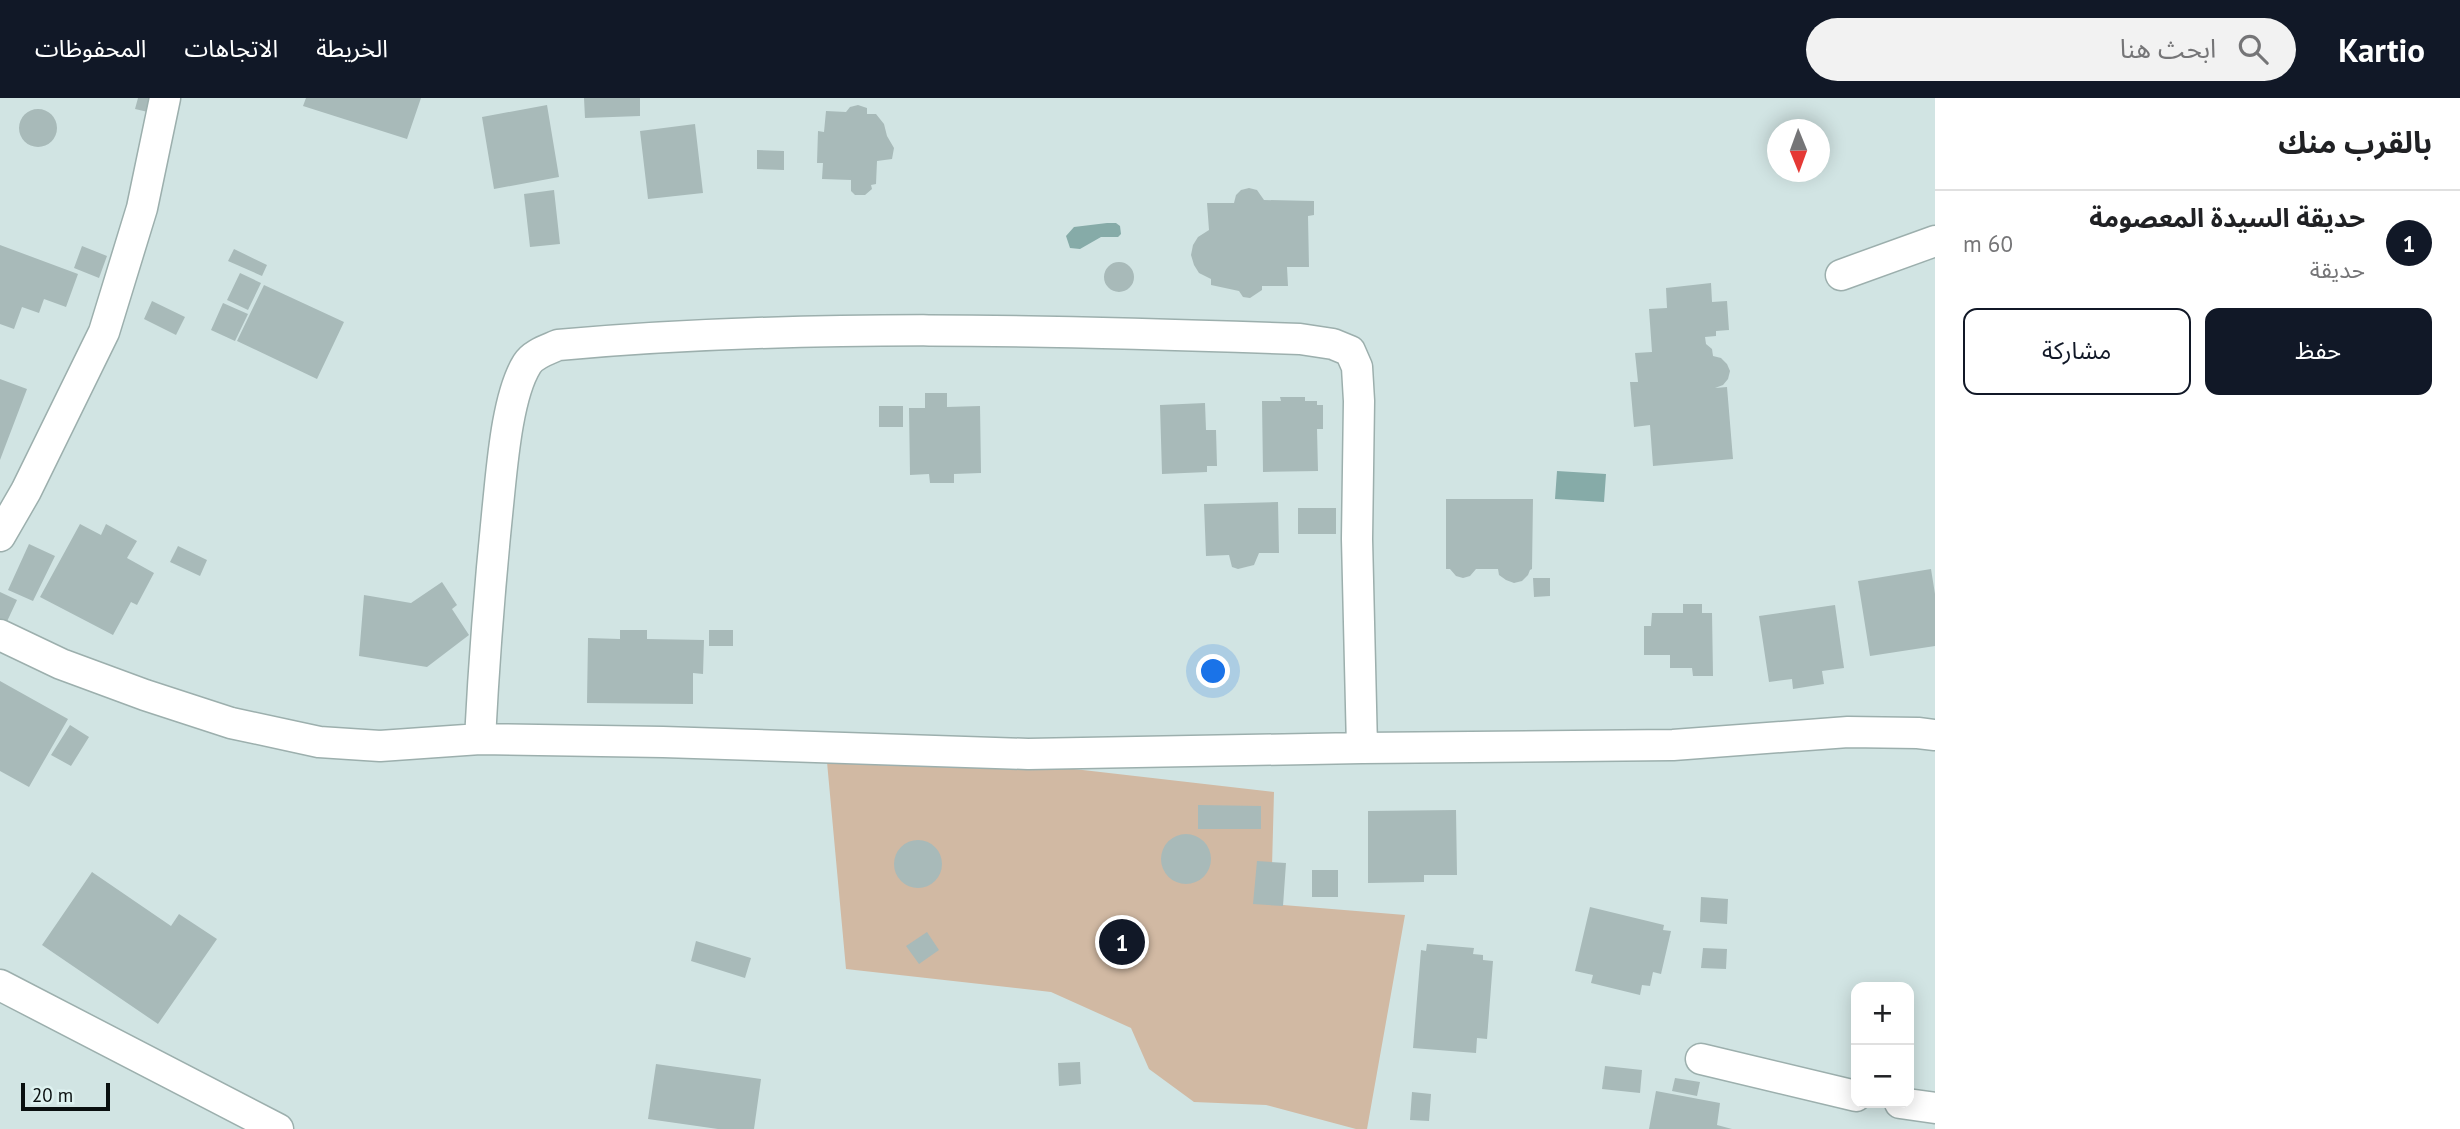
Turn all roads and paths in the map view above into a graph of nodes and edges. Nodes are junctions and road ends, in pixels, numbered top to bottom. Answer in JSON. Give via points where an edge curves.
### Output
{"nodes":[{"id":1,"x":165,"y":98,"type":"edge"},
{"id":2,"x":1935,"y":241,"type":"edge"},
{"id":3,"x":1841,"y":275,"type":"dead end"},
{"id":4,"x":0,"y":536,"type":"edge"},
{"id":5,"x":0,"y":635,"type":"edge"},
{"id":6,"x":1935,"y":735,"type":"edge"},
{"id":7,"x":480,"y":739,"type":"junction"},
{"id":8,"x":1362,"y":748,"type":"junction"},
{"id":9,"x":0,"y":985,"type":"edge"},
{"id":10,"x":1701,"y":1059,"type":"dead end"},
{"id":11,"x":1851,"y":1095,"type":"edge"},
{"id":12,"x":1914,"y":1105,"type":"edge"},
{"id":13,"x":1935,"y":1108,"type":"edge"},
{"id":14,"x":278,"y":1129,"type":"edge"}],
"edges":[{"from":1,"to":4,"type":"street","via":[[142,208],[104,332]]},
{"from":2,"to":3,"type":"street"},
{"from":5,"to":7,"type":"street","via":[[145,695],[276,734],[380,746]]},
{"from":6,"to":8,"type":"street","via":[[1848,732],[1673,745]]},
{"from":7,"to":8,"type":"street","via":[[1028,754]]},
{"from":7,"to":8,"type":"street","via":[[504,447],[519,379],[528,361],[539,353],[558,345],[765,331],[1097,332],[1300,339],[1350,351],[1357,367],[1359,401]]},
{"from":9,"to":14,"type":"street"},
{"from":10,"to":11,"type":"street"},
{"from":12,"to":13,"type":"street"}]}
